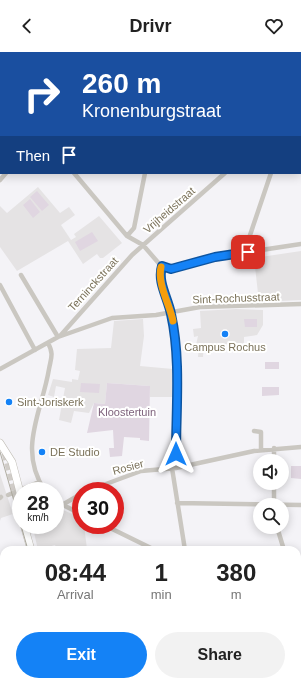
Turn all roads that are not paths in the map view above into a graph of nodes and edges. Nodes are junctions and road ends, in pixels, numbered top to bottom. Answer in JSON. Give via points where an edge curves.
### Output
{"nodes":[{"id":1,"x":75,"y":174,"type":"edge"},
{"id":2,"x":145,"y":174,"type":"edge"},
{"id":3,"x":224,"y":174,"type":"edge"},
{"id":4,"x":271,"y":174,"type":"edge"},
{"id":5,"x":129,"y":234,"type":"junction"},
{"id":6,"x":301,"y":244,"type":"edge"},
{"id":7,"x":143,"y":245,"type":"junction"},
{"id":8,"x":248,"y":252,"type":"junction"},
{"id":9,"x":162,"y":266,"type":"junction"},
{"id":10,"x":21,"y":275,"type":"dead end"},
{"id":11,"x":0,"y":285,"type":"edge"},
{"id":12,"x":301,"y":304,"type":"edge"},
{"id":13,"x":171,"y":312,"type":"junction"},
{"id":14,"x":58,"y":337,"type":"junction"},
{"id":15,"x":48,"y":343,"type":"junction"},
{"id":16,"x":35,"y":350,"type":"junction"},
{"id":17,"x":0,"y":369,"type":"edge"},
{"id":18,"x":254,"y":431,"type":"dead end"},
{"id":19,"x":0,"y":443,"type":"edge"},
{"id":20,"x":301,"y":447,"type":"edge"},
{"id":21,"x":274,"y":448,"type":"junction"},
{"id":22,"x":261,"y":450,"type":"junction"},
{"id":23,"x":274,"y":454,"type":"edge"},
{"id":24,"x":174,"y":468,"type":"junction"},
{"id":25,"x":17,"y":482,"type":"edge"},
{"id":26,"x":39,"y":482,"type":"edge"},
{"id":27,"x":113,"y":482,"type":"edge"},
{"id":28,"x":12,"y":494,"type":"edge"},
{"id":29,"x":8,"y":495,"type":"dead end"},
{"id":30,"x":177,"y":503,"type":"junction"},
{"id":31,"x":253,"y":504,"type":"edge"},
{"id":32,"x":289,"y":505,"type":"edge"},
{"id":33,"x":301,"y":505,"type":"edge"},
{"id":34,"x":30,"y":534,"type":"edge"},
{"id":35,"x":31,"y":534,"type":"edge"},
{"id":36,"x":122,"y":534,"type":"edge"},
{"id":37,"x":279,"y":534,"type":"edge"},
{"id":38,"x":31,"y":546,"type":"edge"},
{"id":39,"x":34,"y":546,"type":"edge"},
{"id":40,"x":147,"y":546,"type":"edge"},
{"id":41,"x":184,"y":546,"type":"edge"},
{"id":42,"x":282,"y":546,"type":"edge"}],
"edges":[{"from":1,"to":5,"type":"street"},
{"from":2,"to":5,"type":"street","via":[[134,228]]},
{"from":3,"to":7,"type":"street","name":"Vrijheidstraat"},
{"from":4,"to":8,"type":"street","via":[[247,244]]},
{"from":5,"to":7,"type":"street"},
{"from":6,"to":8,"type":"street"},
{"from":7,"to":9,"type":"street"},
{"from":7,"to":14,"type":"street","name":"Terninckstraat"},
{"from":8,"to":9,"type":"street","via":[[215,257],[171,269]]},
{"from":9,"to":13,"type":"street","via":[[161,282]]},
{"from":10,"to":14,"type":"street"},
{"from":11,"to":16,"type":"street"},
{"from":12,"to":13,"type":"street","name":"Sint-Rochusstraat","via":[[200,308]]},
{"from":13,"to":14,"type":"street","name":"Sint-Rochusstraat","via":[[112,318]]},
{"from":13,"to":24,"type":"street","via":[[176,355]]},
{"from":14,"to":15,"type":"street"},
{"from":15,"to":16,"type":"street"},
{"from":15,"to":26,"type":"street","via":[[52,351],[48,376],[33,431],[32,450]]},
{"from":16,"to":17,"type":"street"},
{"from":18,"to":22,"type":"street","via":[[261,432]]},
{"from":19,"to":25,"type":"street","via":[[11,459]]},
{"from":20,"to":21,"type":"street","name":"Rosier"},
{"from":21,"to":22,"type":"street","name":"Rosier"},
{"from":21,"to":23,"type":"street"},
{"from":22,"to":24,"type":"street","name":"Rosier"},
{"from":24,"to":27,"type":"street","name":"Rosier","via":[[142,472]]},
{"from":24,"to":30,"type":"street"},
{"from":28,"to":29,"type":"street"},
{"from":30,"to":31,"type":"street"},
{"from":30,"to":41,"type":"street"},
{"from":32,"to":33,"type":"street"},
{"from":34,"to":38,"type":"street"},
{"from":35,"to":39,"type":"street"},
{"from":36,"to":40,"type":"street"},
{"from":37,"to":42,"type":"street"}]}
